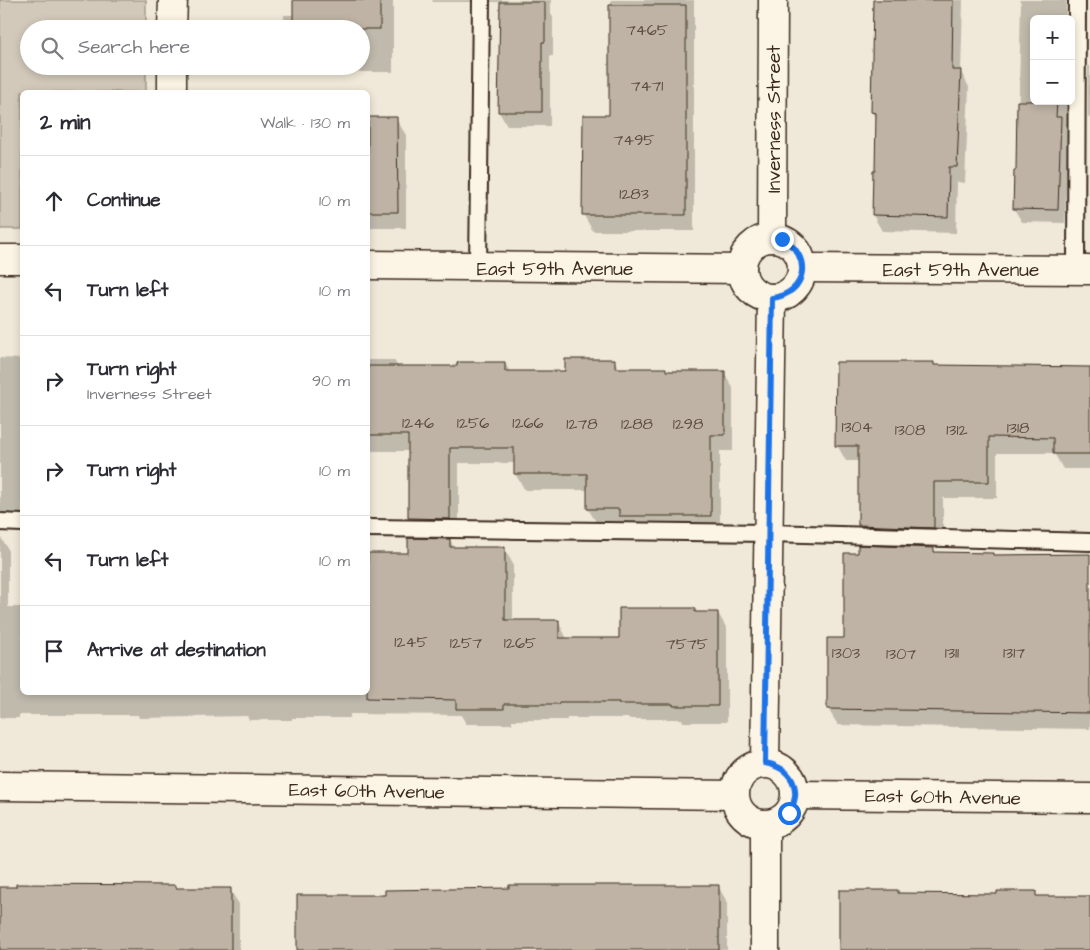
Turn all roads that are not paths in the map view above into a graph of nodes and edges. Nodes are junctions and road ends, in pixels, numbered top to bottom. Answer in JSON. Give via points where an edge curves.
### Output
{"nodes":[{"id":1,"x":173,"y":0,"type":"edge"},
{"id":2,"x":480,"y":0,"type":"edge"},
{"id":3,"x":773,"y":0,"type":"edge"},
{"id":4,"x":1077,"y":0,"type":"edge"},
{"id":5,"x":172,"y":20,"type":"edge"},
{"id":6,"x":172,"y":75,"type":"edge"},
{"id":7,"x":172,"y":90,"type":"edge"},
{"id":8,"x":772,"y":238,"type":"junction"},
{"id":9,"x":0,"y":259,"type":"edge"},
{"id":10,"x":20,"y":259,"type":"edge"},
{"id":11,"x":370,"y":265,"type":"edge"},
{"id":12,"x":478,"y":268,"type":"junction"},
{"id":13,"x":803,"y":268,"type":"junction"},
{"id":14,"x":742,"y":270,"type":"junction"},
{"id":15,"x":1083,"y":270,"type":"edge"},
{"id":16,"x":772,"y":298,"type":"junction"},
{"id":17,"x":0,"y":522,"type":"edge"},
{"id":18,"x":20,"y":523,"type":"edge"},
{"id":19,"x":370,"y":528,"type":"edge"},
{"id":20,"x":769,"y":533,"type":"junction"},
{"id":21,"x":1090,"y":542,"type":"edge"},
{"id":22,"x":765,"y":763,"type":"junction"},
{"id":23,"x":0,"y":786,"type":"edge"},
{"id":24,"x":734,"y":795,"type":"junction"},
{"id":25,"x":796,"y":795,"type":"junction"},
{"id":26,"x":1090,"y":798,"type":"edge"},
{"id":27,"x":765,"y":825,"type":"junction"},
{"id":28,"x":765,"y":950,"type":"edge"}],
"edges":[{"from":1,"to":5,"type":"street"},
{"from":2,"to":12,"type":"lane"},
{"from":3,"to":8,"type":"street","name":"Inverness Street"},
{"from":4,"to":15,"type":"lane"},
{"from":6,"to":7,"type":"street"},
{"from":8,"to":13,"type":"street","via":[[782,239],[797,250]]},
{"from":8,"to":14,"type":"street","via":[[763,239],[747,251]]},
{"from":9,"to":10,"type":"street"},
{"from":11,"to":12,"type":"street","name":"East 59th Avenue"},
{"from":12,"to":14,"type":"street","name":"East 59th Avenue"},
{"from":13,"to":15,"type":"street","name":"East 59th Avenue"},
{"from":13,"to":16,"type":"street","via":[[797,286],[790,293]]},
{"from":14,"to":16,"type":"street","via":[[754,293]]},
{"from":16,"to":20,"type":"street"},
{"from":17,"to":18,"type":"lane"},
{"from":19,"to":20,"type":"lane"},
{"from":20,"to":21,"type":"lane"},
{"from":20,"to":22,"type":"street"},
{"from":22,"to":24,"type":"street","via":[[747,769],[740,776]]},
{"from":22,"to":25,"type":"street","via":[[784,770],[795,786]]},
{"from":23,"to":24,"type":"street","name":"East 60th Avenue"},
{"from":24,"to":27,"type":"street","via":[[740,812],[747,819]]},
{"from":25,"to":26,"type":"street","name":"East 60th Avenue"},
{"from":25,"to":27,"type":"street","via":[[789,813]]},
{"from":27,"to":28,"type":"street"}]}
